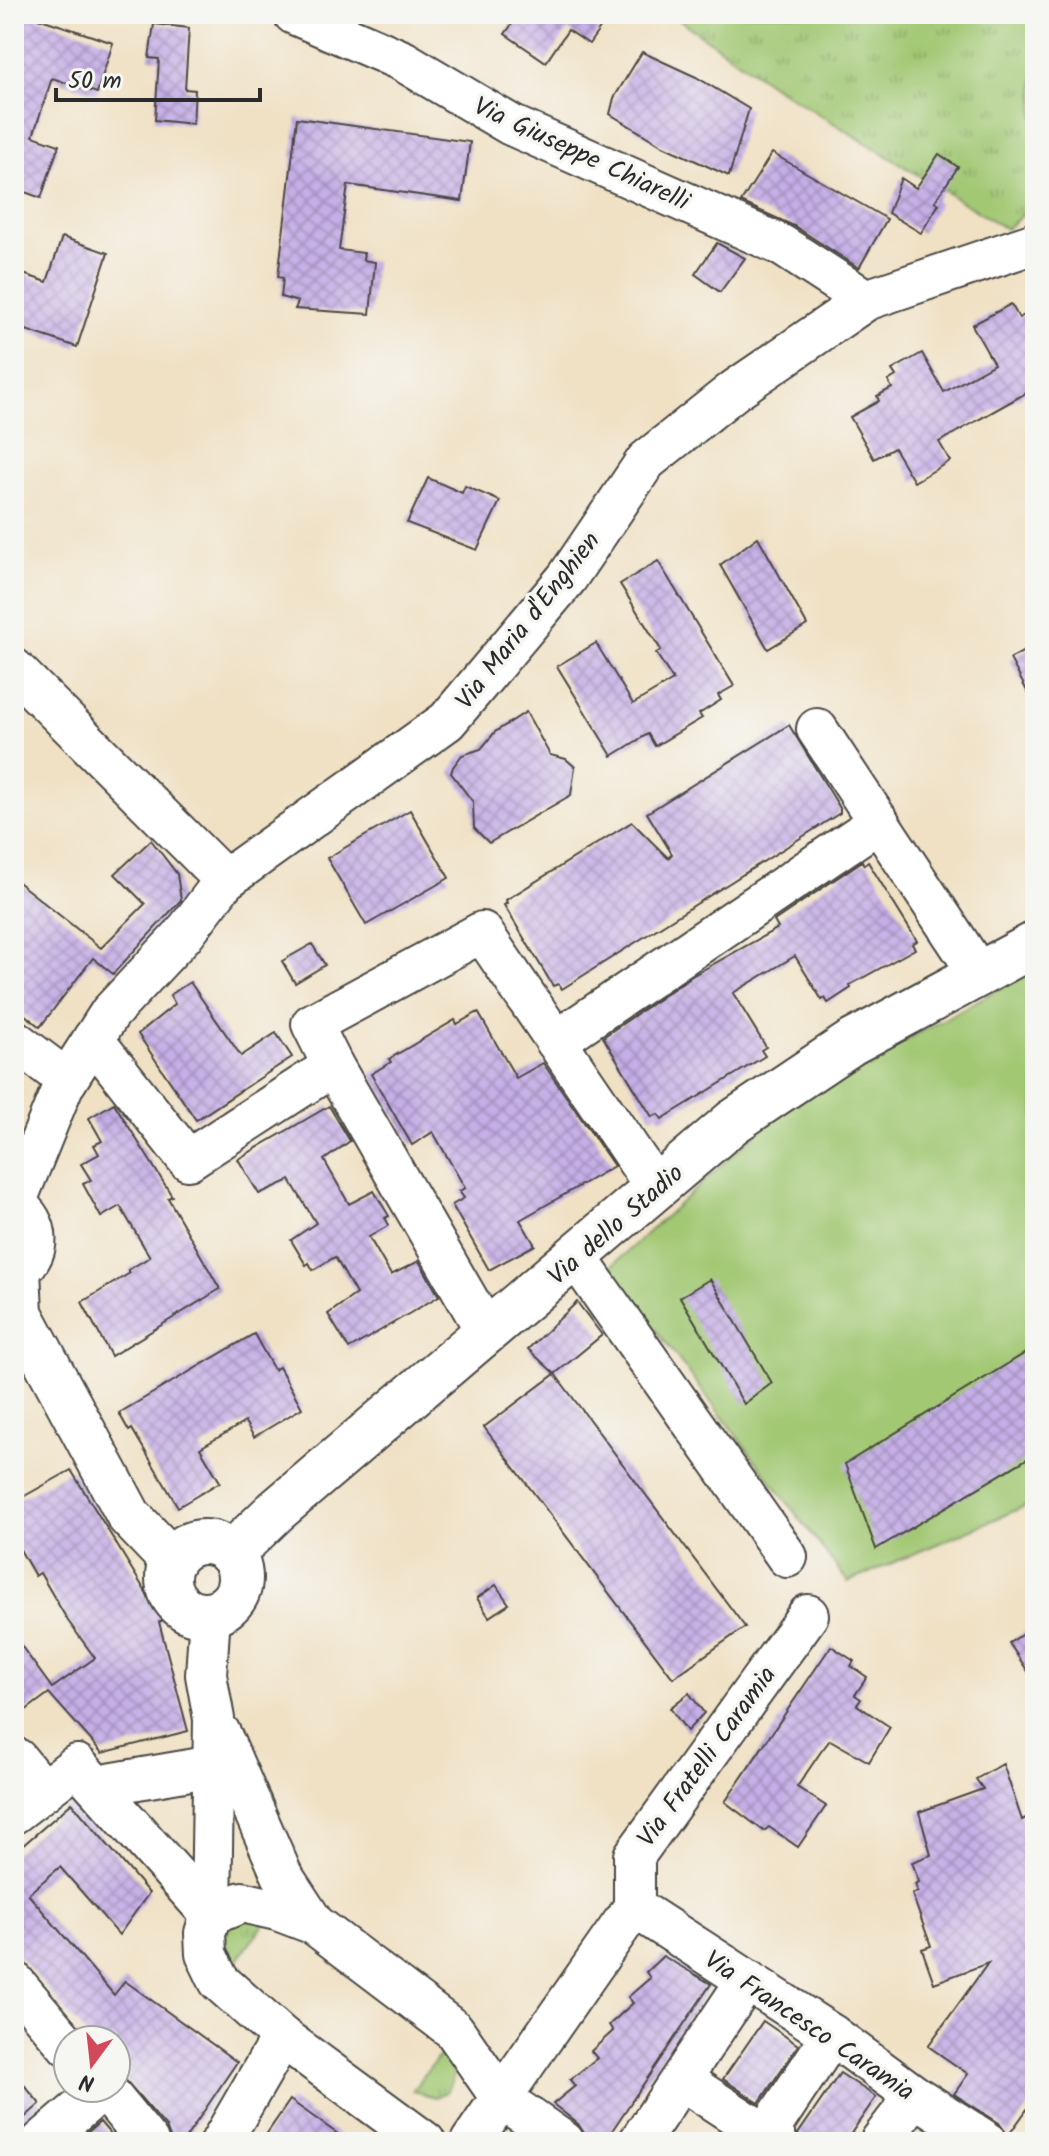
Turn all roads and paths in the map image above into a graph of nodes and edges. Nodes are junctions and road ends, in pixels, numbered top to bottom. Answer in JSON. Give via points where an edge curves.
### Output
{"nodes":[{"id":1,"x":304,"y":15,"type":"edge"},
{"id":2,"x":1035,"y":243,"type":"edge"},
{"id":3,"x":866,"y":300,"type":"junction"},
{"id":4,"x":14,"y":669,"type":"edge"},
{"id":5,"x":817,"y":729,"type":"dead end"},
{"id":6,"x":879,"y":822,"type":"junction"},
{"id":7,"x":225,"y":880,"type":"junction"},
{"id":8,"x":1035,"y":944,"type":"edge"},
{"id":9,"x":979,"y":974,"type":"junction"},
{"id":10,"x":93,"y":1039,"type":"junction"},
{"id":11,"x":14,"y":1040,"type":"edge"},
{"id":12,"x":556,"y":1041,"type":"junction"},
{"id":13,"x":333,"y":1066,"type":"junction"},
{"id":14,"x":67,"y":1080,"type":"junction"},
{"id":15,"x":656,"y":1188,"type":"junction"},
{"id":16,"x":14,"y":1206,"type":"edge"},
{"id":17,"x":576,"y":1257,"type":"junction"},
{"id":18,"x":16,"y":1270,"type":"edge"},
{"id":19,"x":487,"y":1333,"type":"junction"},
{"id":20,"x":231,"y":1554,"type":"junction"},
{"id":21,"x":787,"y":1557,"type":"dead end"},
{"id":22,"x":172,"y":1561,"type":"junction"},
{"id":23,"x":210,"y":1614,"type":"junction"},
{"id":24,"x":808,"y":1615,"type":"dead end"},
{"id":25,"x":214,"y":1719,"type":"junction"},
{"id":26,"x":17,"y":1759,"type":"dead end"},
{"id":27,"x":213,"y":1766,"type":"junction"},
{"id":28,"x":97,"y":1786,"type":"junction"},
{"id":29,"x":28,"y":1802,"type":"edge"},
{"id":30,"x":634,"y":1907,"type":"junction"},
{"id":31,"x":211,"y":1915,"type":"junction"},
{"id":32,"x":314,"y":1924,"type":"junction"},
{"id":33,"x":747,"y":1980,"type":"junction"},
{"id":34,"x":14,"y":1982,"type":"edge"},
{"id":35,"x":52,"y":2027,"type":"edge"},
{"id":36,"x":832,"y":2035,"type":"junction"},
{"id":37,"x":282,"y":2037,"type":"junction"},
{"id":38,"x":682,"y":2080,"type":"junction"},
{"id":39,"x":915,"y":2096,"type":"junction"},
{"id":40,"x":501,"y":2098,"type":"junction"},
{"id":41,"x":85,"y":2104,"type":"edge"},
{"id":42,"x":117,"y":2104,"type":"edge"},
{"id":43,"x":768,"y":2140,"type":"edge"},
{"id":44,"x":41,"y":2142,"type":"edge"},
{"id":45,"x":148,"y":2142,"type":"edge"},
{"id":46,"x":221,"y":2142,"type":"edge"},
{"id":47,"x":425,"y":2142,"type":"edge"},
{"id":48,"x":471,"y":2142,"type":"edge"},
{"id":49,"x":564,"y":2142,"type":"edge"},
{"id":50,"x":639,"y":2142,"type":"edge"},
{"id":51,"x":880,"y":2142,"type":"edge"},
{"id":52,"x":987,"y":2142,"type":"edge"}],
"edges":[{"from":1,"to":3,"type":"street","name":"Via Giuseppe Chiarelli","via":[[403,61],[511,125],[781,245]]},
{"from":2,"to":3,"type":"street","name":"Via Maria d'Enghien"},
{"from":3,"to":7,"type":"street","name":"Via Maria d'Enghien","via":[[735,390],[646,461],[567,578],[447,721]]},
{"from":4,"to":7,"type":"street"},
{"from":5,"to":6,"type":"street"},
{"from":6,"to":9,"type":"street"},
{"from":6,"to":12,"type":"street"},
{"from":7,"to":10,"type":"street","name":"Via Maria d'Enghien"},
{"from":8,"to":9,"type":"main road","name":"Via dello Stadio"},
{"from":9,"to":15,"type":"main road","name":"Via dello Stadio","via":[[851,1043],[733,1122]]},
{"from":10,"to":13,"type":"street","via":[[188,1160]]},
{"from":10,"to":14,"type":"street","name":"Via Maria d'Enghien"},
{"from":11,"to":14,"type":"street"},
{"from":12,"to":13,"type":"street","via":[[482,932],[312,1024]]},
{"from":12,"to":15,"type":"street"},
{"from":13,"to":19,"type":"street"},
{"from":14,"to":16,"type":"street","name":"Via Maria d'Enghien"},
{"from":15,"to":17,"type":"main road","name":"Via dello Stadio"},
{"from":16,"to":18,"type":"main road","via":[[34,1231],[32,1252]]},
{"from":17,"to":19,"type":"main road","name":"Via dello Stadio"},
{"from":17,"to":21,"type":"street"},
{"from":18,"to":22,"type":"main road","via":[[20,1313],[129,1516]]},
{"from":19,"to":20,"type":"main road","name":"Via dello Stadio"},
{"from":20,"to":22,"type":"main road","via":[[222,1546],[200,1542]]},
{"from":20,"to":23,"type":"main road","via":[[240,1574],[236,1595]]},
{"from":22,"to":23,"type":"main road","via":[[171,1594],[187,1610]]},
{"from":23,"to":25,"type":"street","via":[[206,1675]]},
{"from":24,"to":30,"type":"street","name":"Via Fratelli Caramia","via":[[634,1856]]},
{"from":25,"to":27,"type":"street"},
{"from":25,"to":32,"type":"street","via":[[282,1875]]},
{"from":26,"to":29,"type":"street"},
{"from":27,"to":28,"type":"street"},
{"from":27,"to":31,"type":"street"},
{"from":28,"to":29,"type":"street","via":[[77,1765]]},
{"from":28,"to":31,"type":"street"},
{"from":30,"to":33,"type":"street","name":"Via Francesco Caramia"},
{"from":30,"to":40,"type":"street"},
{"from":31,"to":32,"type":"street","via":[[242,1902]]},
{"from":31,"to":37,"type":"street","via":[[206,1954],[219,1981]]},
{"from":32,"to":40,"type":"street","via":[[454,2030]]},
{"from":33,"to":36,"type":"street","name":"Via Francesco Caramia"},
{"from":33,"to":38,"type":"street"},
{"from":34,"to":35,"type":"street"},
{"from":36,"to":39,"type":"street","name":"Via Francesco Caramia"},
{"from":36,"to":43,"type":"street"},
{"from":37,"to":46,"type":"street"},
{"from":37,"to":47,"type":"street"},
{"from":38,"to":43,"type":"street"},
{"from":38,"to":50,"type":"street"},
{"from":39,"to":51,"type":"street"},
{"from":39,"to":52,"type":"street","name":"Via Francesco Caramia"},
{"from":40,"to":48,"type":"street"},
{"from":40,"to":49,"type":"street"},
{"from":41,"to":44,"type":"street"},
{"from":42,"to":45,"type":"street"}]}
